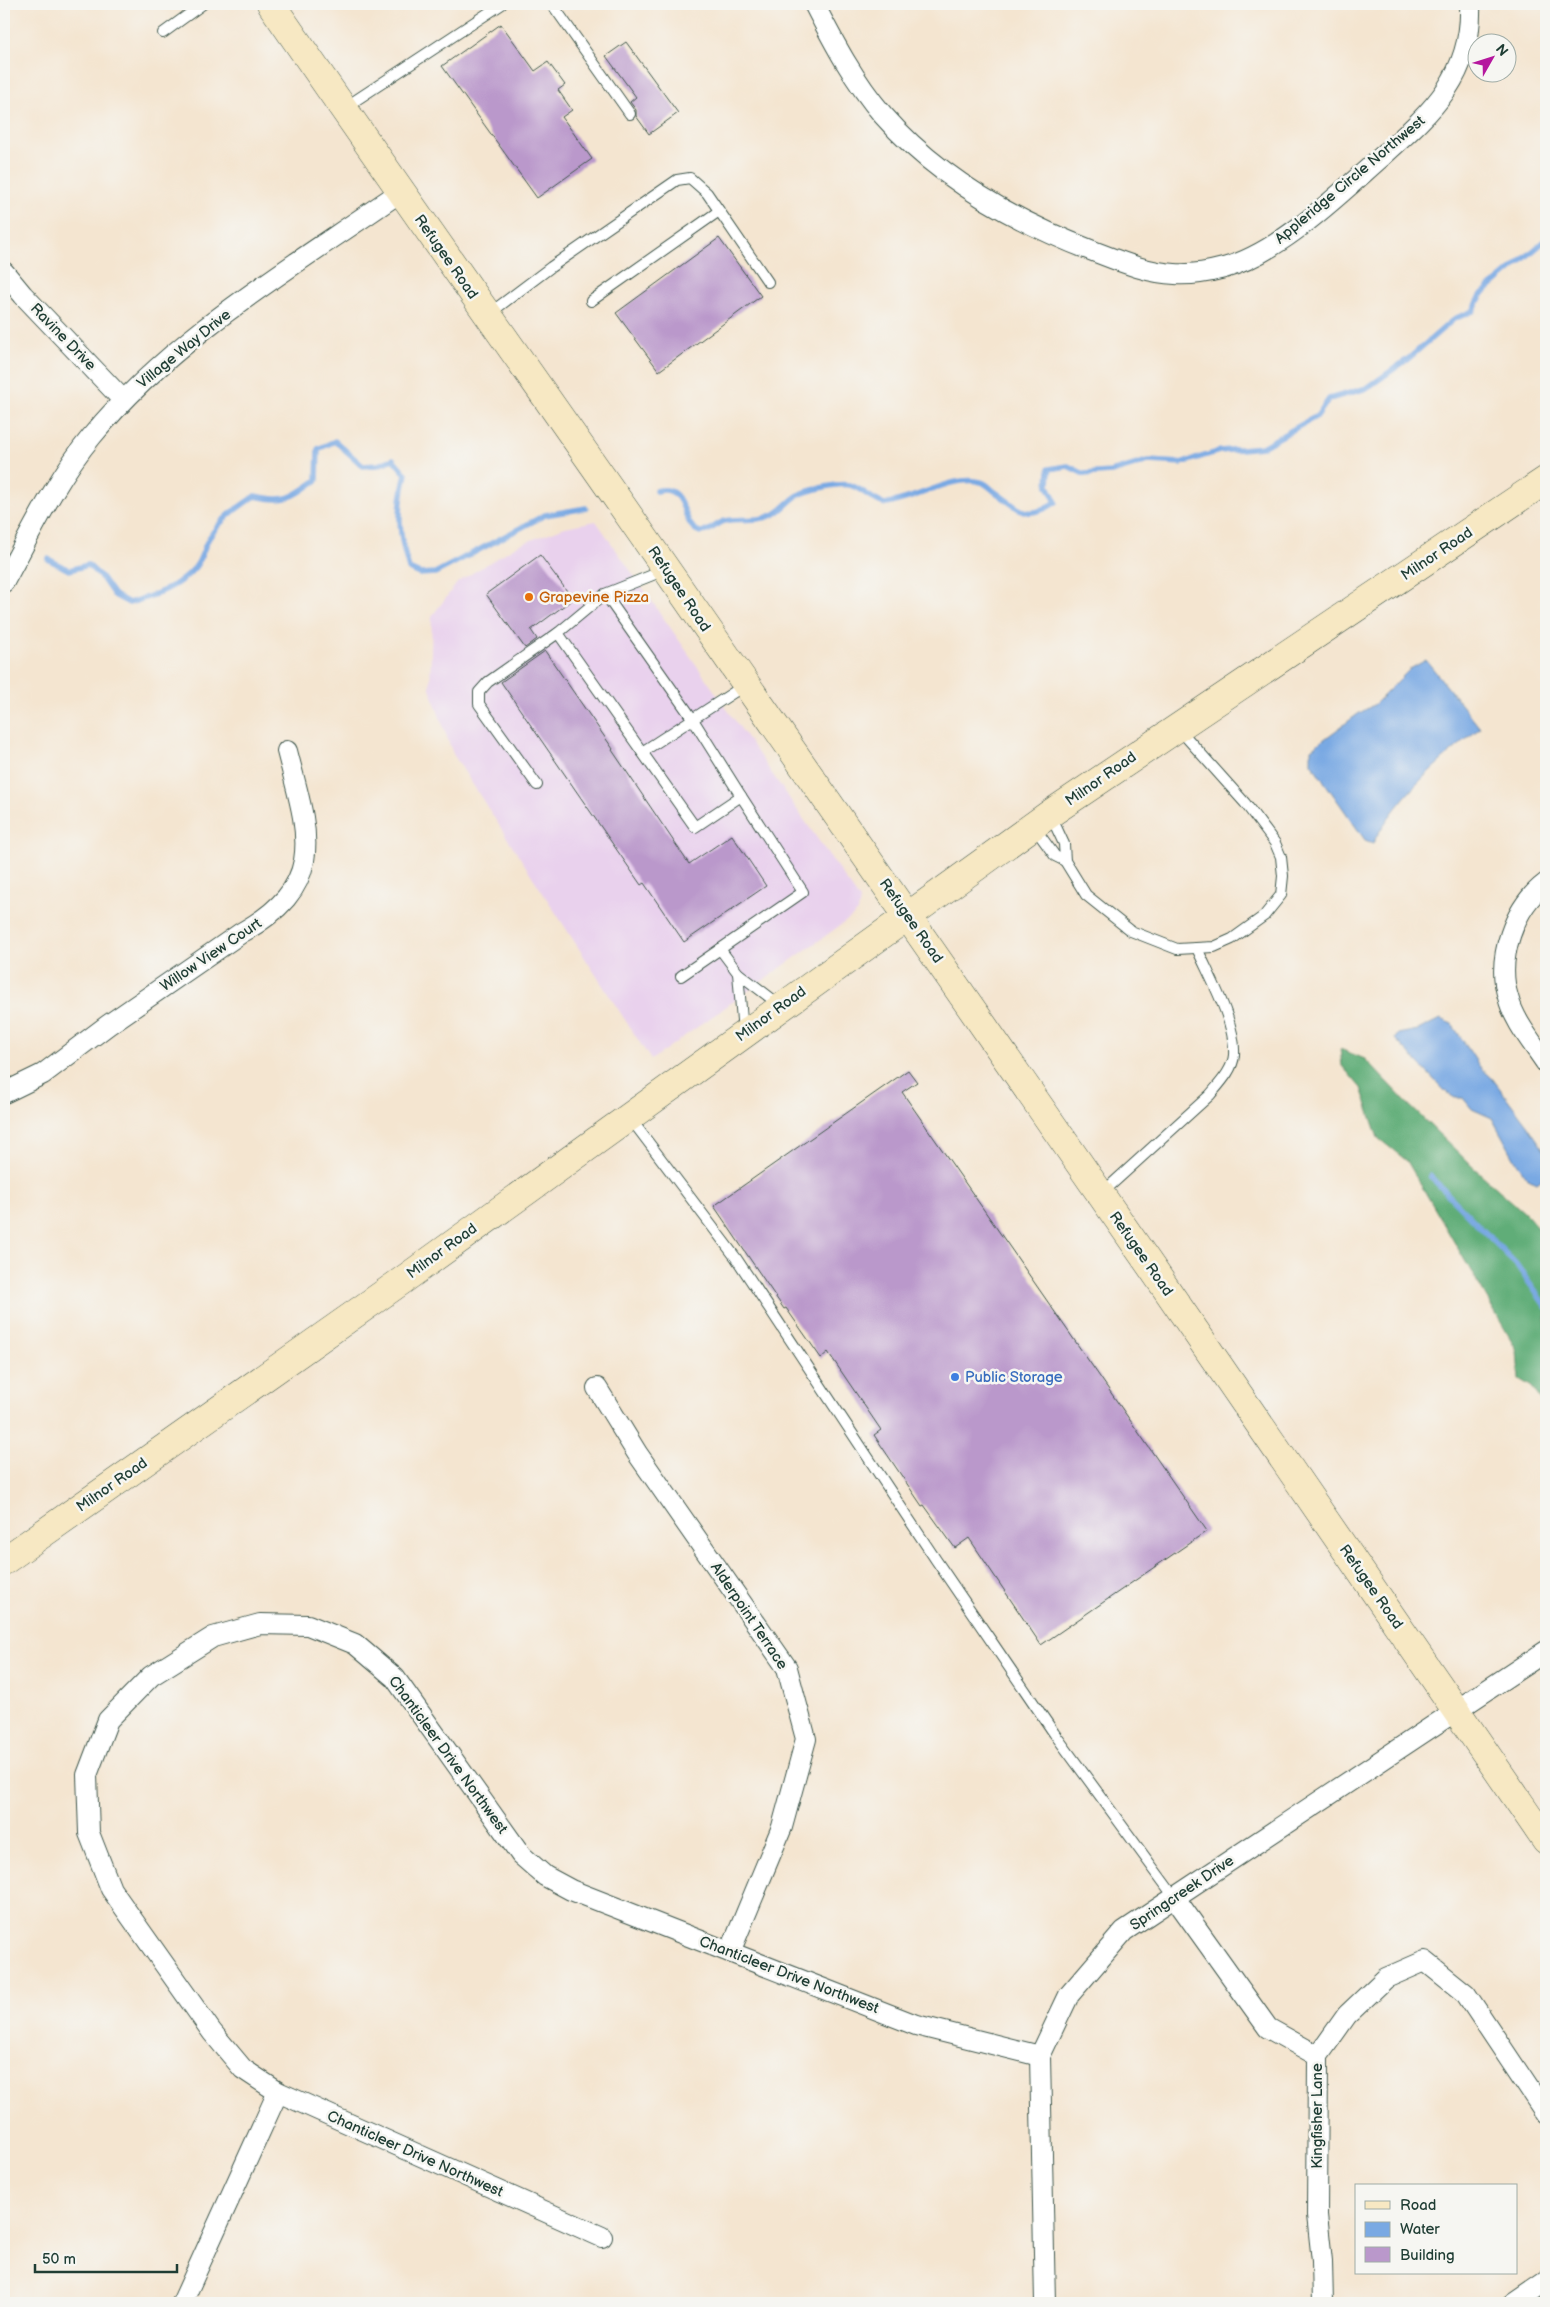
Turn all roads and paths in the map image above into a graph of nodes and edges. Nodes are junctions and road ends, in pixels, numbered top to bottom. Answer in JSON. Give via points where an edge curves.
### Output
{"nodes":[{"id":1,"x":203,"y":4,"type":"edge"},
{"id":2,"x":271,"y":4,"type":"edge"},
{"id":3,"x":502,"y":4,"type":"edge"},
{"id":4,"x":552,"y":4,"type":"edge"},
{"id":5,"x":814,"y":4,"type":"edge"},
{"id":6,"x":1470,"y":4,"type":"edge"},
{"id":7,"x":163,"y":34,"type":"dead end"},
{"id":8,"x":343,"y":109,"type":"junction"},
{"id":9,"x":630,"y":114,"type":"dead end"},
{"id":10,"x":400,"y":192,"type":"junction"},
{"id":11,"x":719,"y":211,"type":"junction"},
{"id":12,"x":4,"y":272,"type":"edge"},
{"id":13,"x":768,"y":282,"type":"dead end"},
{"id":14,"x":591,"y":301,"type":"dead end"},
{"id":15,"x":487,"y":315,"type":"junction"},
{"id":16,"x":123,"y":400,"type":"junction"},
{"id":17,"x":1546,"y":480,"type":"edge"},
{"id":18,"x":666,"y":569,"type":"junction"},
{"id":19,"x":4,"y":582,"type":"edge"},
{"id":20,"x":606,"y":594,"type":"junction"},
{"id":21,"x":558,"y":633,"type":"junction"},
{"id":22,"x":745,"y":685,"type":"junction"},
{"id":23,"x":692,"y":718,"type":"junction"},
{"id":24,"x":1177,"y":727,"type":"junction"},
{"id":25,"x":287,"y":751,"type":"dead end"},
{"id":26,"x":642,"y":752,"type":"junction"},
{"id":27,"x":537,"y":785,"type":"dead end"},
{"id":28,"x":741,"y":796,"type":"junction"},
{"id":29,"x":1042,"y":820,"type":"junction"},
{"id":30,"x":1065,"y":861,"type":"junction"},
{"id":31,"x":1546,"y":884,"type":"edge"},
{"id":32,"x":907,"y":916,"type":"junction"},
{"id":33,"x":1197,"y":948,"type":"junction"},
{"id":34,"x":720,"y":950,"type":"junction"},
{"id":35,"x":738,"y":973,"type":"junction"},
{"id":36,"x":681,"y":976,"type":"dead end"},
{"id":37,"x":781,"y":1006,"type":"junction"},
{"id":38,"x":743,"y":1035,"type":"junction"},
{"id":39,"x":1546,"y":1063,"type":"edge"},
{"id":40,"x":4,"y":1093,"type":"edge"},
{"id":41,"x":630,"y":1117,"type":"junction"},
{"id":42,"x":1100,"y":1194,"type":"junction"},
{"id":43,"x":597,"y":1388,"type":"dead end"},
{"id":44,"x":4,"y":1561,"type":"edge"},
{"id":45,"x":1546,"y":1651,"type":"edge"},
{"id":46,"x":1458,"y":1710,"type":"junction"},
{"id":47,"x":1546,"y":1841,"type":"edge"},
{"id":48,"x":1175,"y":1898,"type":"junction"},
{"id":49,"x":730,"y":1952,"type":"junction"},
{"id":50,"x":1040,"y":2056,"type":"junction"},
{"id":51,"x":1318,"y":2056,"type":"junction"},
{"id":52,"x":278,"y":2092,"type":"junction"},
{"id":53,"x":1546,"y":2114,"type":"edge"},
{"id":54,"x":602,"y":2237,"type":"dead end"},
{"id":55,"x":1546,"y":2280,"type":"edge"},
{"id":56,"x":182,"y":2303,"type":"edge"},
{"id":57,"x":1045,"y":2303,"type":"edge"},
{"id":58,"x":1323,"y":2303,"type":"edge"},
{"id":59,"x":1514,"y":2303,"type":"edge"}],
"edges":[{"from":1,"to":7,"type":"lane"},
{"from":2,"to":8,"type":"main road","name":"Refugee Road"},
{"from":3,"to":8,"type":"lane"},
{"from":4,"to":9,"type":"lane"},
{"from":5,"to":6,"type":"street","name":"Appleridge Circle Northwest","via":[[835,45],[866,93],[902,135],[945,172],[996,206],[1064,240],[1143,269],[1174,274],[1225,268],[1275,244],[1425,118],[1457,73],[1467,47]]},
{"from":8,"to":10,"type":"main road","name":"Refugee Road"},
{"from":10,"to":15,"type":"main road","name":"Refugee Road"},
{"from":10,"to":16,"type":"street","name":"Village Way Drive","via":[[329,239],[192,339],[155,368]]},
{"from":11,"to":13,"type":"lane"},
{"from":11,"to":14,"type":"lane"},
{"from":11,"to":15,"type":"lane","via":[[707,193],[690,178],[677,180]]},
{"from":12,"to":16,"type":"street","name":"Ravine Drive"},
{"from":15,"to":18,"type":"main road","name":"Refugee Road"},
{"from":16,"to":19,"type":"street","name":"Village Way Drive","via":[[90,437],[50,496]]},
{"from":17,"to":24,"type":"main road","name":"Milnor Road"},
{"from":18,"to":20,"type":"lane"},
{"from":18,"to":22,"type":"main road","name":"Refugee Road"},
{"from":20,"to":21,"type":"lane"},
{"from":20,"to":23,"type":"lane"},
{"from":21,"to":26,"type":"lane"},
{"from":21,"to":27,"type":"lane","via":[[488,682],[479,692],[479,704]]},
{"from":22,"to":23,"type":"lane"},
{"from":22,"to":32,"type":"main road","name":"Refugee Road"},
{"from":23,"to":26,"type":"lane"},
{"from":23,"to":28,"type":"lane"},
{"from":24,"to":29,"type":"main road","name":"Milnor Road"},
{"from":24,"to":33,"type":"lane","via":[[1245,803],[1275,843],[1281,857],[1283,876],[1281,895],[1264,916],[1214,948]]},
{"from":25,"to":40,"type":"street","name":"Willow View Court","via":[[306,828],[306,854],[298,879],[285,900],[265,920],[241,932],[43,1074]]},
{"from":26,"to":28,"type":"lane","via":[[695,827]]},
{"from":28,"to":34,"type":"lane","via":[[803,892]]},
{"from":29,"to":30,"type":"lane","via":[[1055,856]]},
{"from":29,"to":30,"type":"lane","via":[[1064,844]]},
{"from":29,"to":32,"type":"main road","name":"Milnor Road"},
{"from":30,"to":33,"type":"lane","via":[[1086,895],[1131,932],[1177,949]]},
{"from":31,"to":39,"type":"street","via":[[1536,891],[1519,915],[1507,942],[1505,972],[1507,997],[1523,1029]]},
{"from":32,"to":37,"type":"main road","name":"Milnor Road"},
{"from":32,"to":42,"type":"main road","name":"Refugee Road"},
{"from":33,"to":42,"type":"lane","via":[[1232,1035],[1234,1057],[1210,1095]]},
{"from":34,"to":35,"type":"lane"},
{"from":34,"to":36,"type":"lane"},
{"from":35,"to":37,"type":"lane"},
{"from":35,"to":38,"type":"lane"},
{"from":37,"to":38,"type":"main road","name":"Milnor Road"},
{"from":38,"to":41,"type":"main road","name":"Milnor Road"},
{"from":41,"to":44,"type":"main road","name":"Milnor Road"},
{"from":41,"to":48,"type":"lane","via":[[736,1258],[1043,1716]]},
{"from":42,"to":46,"type":"main road","name":"Refugee Road"},
{"from":43,"to":49,"type":"street","name":"Alderpoint Terrace","via":[[636,1453],[787,1668],[806,1739],[782,1827]]},
{"from":45,"to":46,"type":"street","name":"Springcreek Drive"},
{"from":46,"to":47,"type":"main road","name":"Refugee Road"},
{"from":46,"to":48,"type":"street","name":"Springcreek Drive"},
{"from":48,"to":50,"type":"street","name":"Springcreek Drive","via":[[1124,1932],[1069,1995]]},
{"from":48,"to":51,"type":"street","name":"Kingfisher Lane","via":[[1268,2028]]},
{"from":49,"to":50,"type":"street","name":"Chanticleer Drive Northwest","via":[[916,2025]]},
{"from":49,"to":52,"type":"street","name":"Chanticleer Drive Northwest","via":[[571,1890],[545,1876],[521,1856],[395,1678],[354,1644],[308,1625],[260,1624],[213,1637],[151,1676],[108,1720],[87,1775],[89,1833],[111,1889],[212,2032],[243,2069]]},
{"from":50,"to":57,"type":"street","name":"Springcreek Drive"},
{"from":51,"to":53,"type":"street","via":[[1347,2015],[1386,1978],[1426,1961],[1466,1994]]},
{"from":51,"to":58,"type":"street","name":"Kingfisher Lane","via":[[1317,2215]]},
{"from":52,"to":54,"type":"street","name":"Chanticleer Drive Northwest"},
{"from":52,"to":56,"type":"street"},
{"from":55,"to":59,"type":"street"}]}
